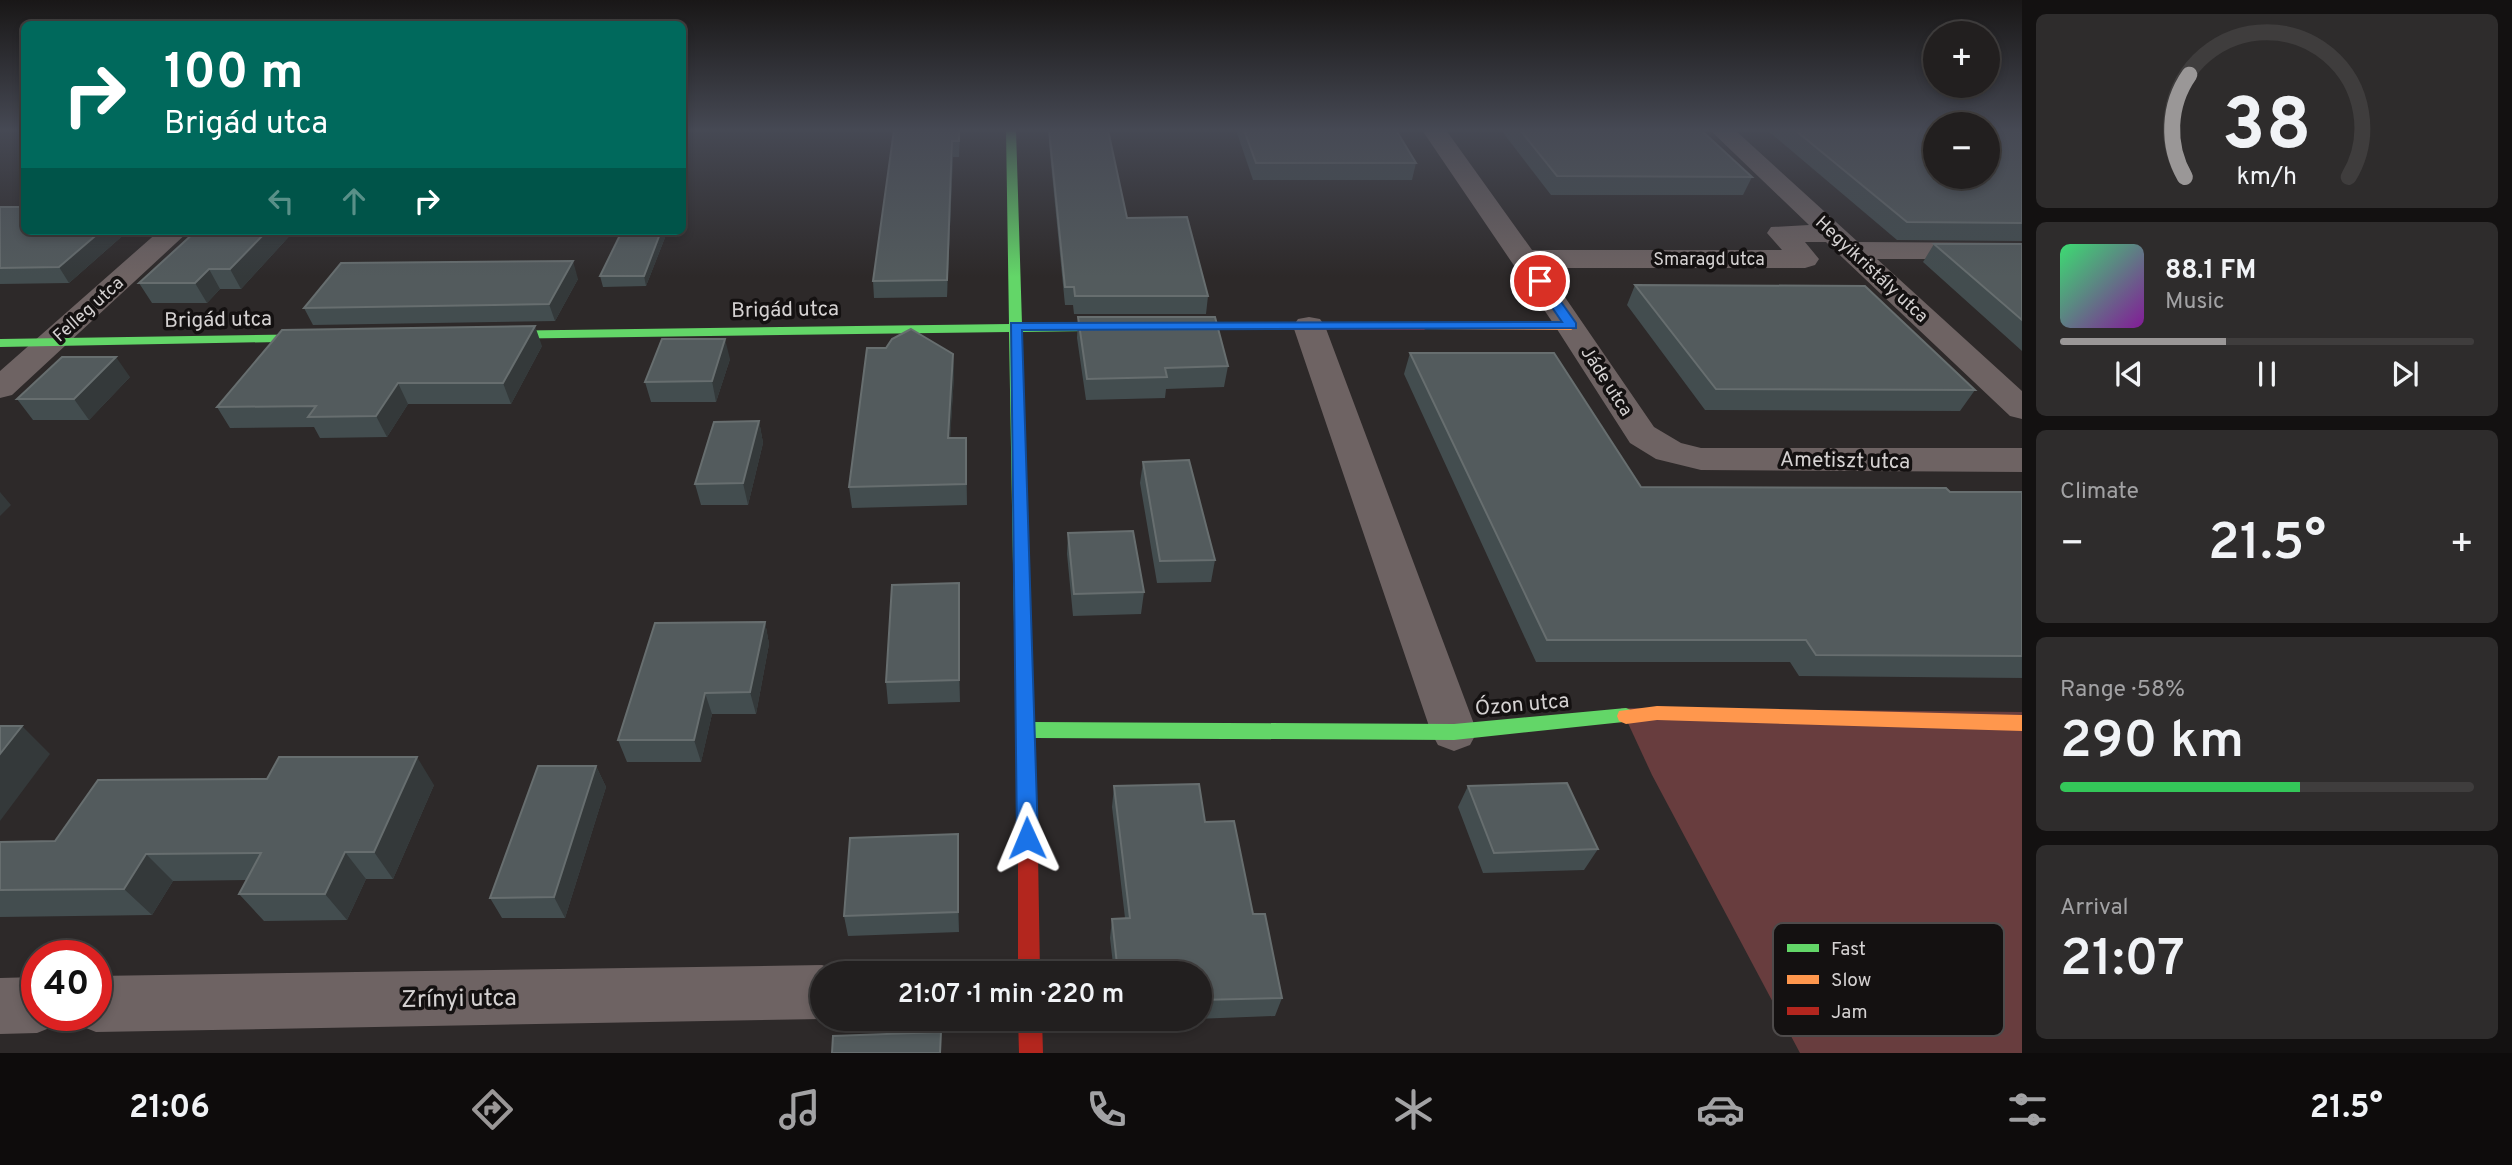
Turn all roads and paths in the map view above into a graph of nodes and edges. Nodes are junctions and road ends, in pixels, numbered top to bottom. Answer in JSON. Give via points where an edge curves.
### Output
{"nodes":[{"id":1,"x":1012,"y":179,"type":"edge"},
{"id":2,"x":1468,"y":179,"type":"edge"},
{"id":3,"x":1775,"y":179,"type":"edge"},
{"id":4,"x":172,"y":235,"type":"edge"},
{"id":5,"x":1842,"y":242,"type":"junction"},
{"id":6,"x":2022,"y":251,"type":"edge"},
{"id":7,"x":1524,"y":259,"type":"junction"},
{"id":8,"x":1015,"y":326,"type":"junction"},
{"id":9,"x":1309,"y":326,"type":"junction"},
{"id":10,"x":1571,"y":326,"type":"junction"},
{"id":11,"x":470,"y":335,"type":"edge"},
{"id":12,"x":344,"y":338,"type":"edge"},
{"id":13,"x":0,"y":343,"type":"edge"},
{"id":14,"x":50,"y":343,"type":"junction"},
{"id":15,"x":0,"y":388,"type":"edge"},
{"id":16,"x":2022,"y":409,"type":"edge"},
{"id":17,"x":1669,"y":451,"type":"joint"},
{"id":18,"x":2022,"y":460,"type":"edge"},
{"id":19,"x":2022,"y":723,"type":"edge"},
{"id":20,"x":1026,"y":730,"type":"junction"},
{"id":21,"x":1454,"y":732,"type":"junction"},
{"id":22,"x":1029,"y":961,"type":"edge"},
{"id":23,"x":810,"y":992,"type":"edge"},
{"id":24,"x":112,"y":1004,"type":"edge"},
{"id":25,"x":21,"y":1005,"type":"edge"},
{"id":26,"x":0,"y":1006,"type":"edge"},
{"id":27,"x":1030,"y":1031,"type":"edge"},
{"id":28,"x":1031,"y":1053,"type":"edge"}],
"edges":[{"from":1,"to":8,"type":"street"},
{"from":2,"to":7,"type":"street","name":"Jáde utca"},
{"from":3,"to":5,"type":"street","name":"Hegyikristály utca"},
{"from":4,"to":14,"type":"street","name":"Felleg utca"},
{"from":5,"to":6,"type":"street"},
{"from":5,"to":7,"type":"street","name":"Smaragd utca","via":[[1781,233],[1805,259]]},
{"from":5,"to":16,"type":"street","name":"Hegyikristály utca"},
{"from":7,"to":10,"type":"street","name":"Jáde utca"},
{"from":8,"to":9,"type":"street","name":"Brigád utca"},
{"from":8,"to":11,"type":"street","name":"Brigád utca"},
{"from":8,"to":20,"type":"street"},
{"from":9,"to":10,"type":"street","name":"Brigád utca"},
{"from":9,"to":21,"type":"street"},
{"from":10,"to":17,"type":"street","name":"Jáde utca","via":[[1642,435]]},
{"from":12,"to":14,"type":"street","name":"Brigád utca"},
{"from":13,"to":14,"type":"street","name":"Brigád utca"},
{"from":14,"to":15,"type":"street","name":"Felleg utca"},
{"from":17,"to":18,"type":"street","name":"Ametiszt utca","via":[[1702,459]]},
{"from":19,"to":21,"type":"street","name":"Ózon utca","via":[[1657,713]]},
{"from":20,"to":21,"type":"street","name":"Ózon utca"},
{"from":20,"to":22,"type":"street"},
{"from":23,"to":24,"type":"street","name":"Zrínyi utca"},
{"from":25,"to":26,"type":"street"},
{"from":27,"to":28,"type":"street"}]}
